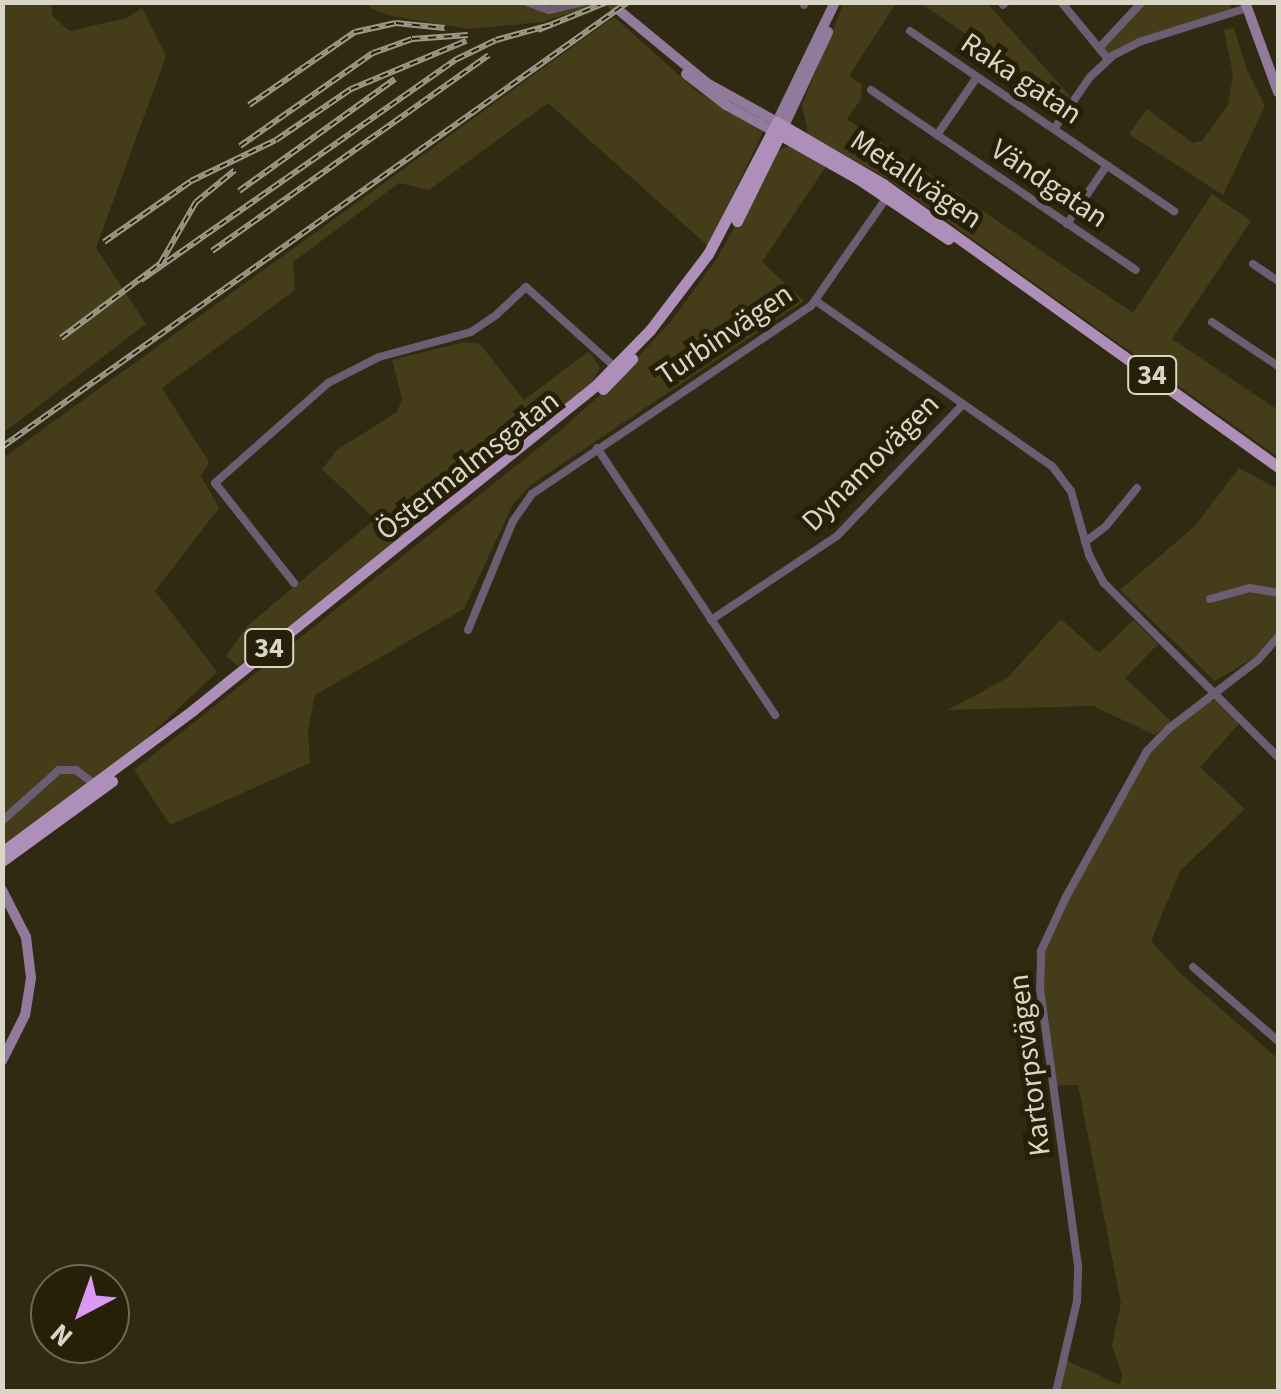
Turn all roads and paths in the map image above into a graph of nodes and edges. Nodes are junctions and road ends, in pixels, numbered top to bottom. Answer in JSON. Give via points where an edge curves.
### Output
{"nodes":[{"id":1,"x":527,"y":2,"type":"edge"},
{"id":2,"x":584,"y":2,"type":"edge"},
{"id":3,"x":838,"y":2,"type":"edge"},
{"id":4,"x":1061,"y":2,"type":"edge"},
{"id":5,"x":1142,"y":2,"type":"edge"},
{"id":6,"x":1246,"y":5,"type":"edge"},
{"id":7,"x":621,"y":12,"type":"dead end"},
{"id":8,"x":910,"y":31,"type":"dead end"},
{"id":9,"x":1099,"y":48,"type":"junction"},
{"id":10,"x":1108,"y":59,"type":"junction"},
{"id":11,"x":977,"y":76,"type":"junction"},
{"id":12,"x":871,"y":90,"type":"dead end"},
{"id":13,"x":1278,"y":92,"type":"edge"},
{"id":14,"x":778,"y":129,"type":"junction"},
{"id":15,"x":1054,"y":129,"type":"junction"},
{"id":16,"x":936,"y":134,"type":"junction"},
{"id":17,"x":1107,"y":165,"type":"junction"},
{"id":18,"x":889,"y":194,"type":"junction"},
{"id":19,"x":1174,"y":211,"type":"dead end"},
{"id":20,"x":1067,"y":224,"type":"junction"},
{"id":21,"x":1254,"y":264,"type":"dead end"},
{"id":22,"x":1136,"y":270,"type":"dead end"},
{"id":23,"x":1278,"y":281,"type":"edge"},
{"id":24,"x":816,"y":302,"type":"junction"},
{"id":25,"x":1212,"y":322,"type":"dead end"},
{"id":26,"x":1278,"y":366,"type":"edge"},
{"id":27,"x":617,"y":369,"type":"junction"},
{"id":28,"x":963,"y":404,"type":"junction"},
{"id":29,"x":597,"y":448,"type":"junction"},
{"id":30,"x":1278,"y":467,"type":"edge"},
{"id":31,"x":1137,"y":488,"type":"dead end"},
{"id":32,"x":1086,"y":542,"type":"junction"},
{"id":33,"x":294,"y":582,"type":"dead end"},
{"id":34,"x":1278,"y":593,"type":"edge"},
{"id":35,"x":1210,"y":598,"type":"dead end"},
{"id":36,"x":711,"y":620,"type":"junction"},
{"id":37,"x":468,"y":630,"type":"dead end"},
{"id":38,"x":1278,"y":637,"type":"edge"},
{"id":39,"x":1216,"y":692,"type":"junction"},
{"id":40,"x":775,"y":715,"type":"dead end"},
{"id":41,"x":1278,"y":757,"type":"edge"},
{"id":42,"x":97,"y":788,"type":"junction"},
{"id":43,"x":2,"y":821,"type":"edge"},
{"id":44,"x":2,"y":852,"type":"edge"},
{"id":45,"x":2,"y":862,"type":"edge"},
{"id":46,"x":2,"y":890,"type":"edge"},
{"id":47,"x":1193,"y":967,"type":"dead end"},
{"id":48,"x":1278,"y":1040,"type":"edge"},
{"id":49,"x":2,"y":1061,"type":"edge"},
{"id":50,"x":1056,"y":1392,"type":"edge"}],
"edges":[{"from":1,"to":2,"type":"street","via":[[549,10]]},
{"from":3,"to":14,"type":"street","name":"Östermalmsgatan"},
{"from":4,"to":9,"type":"street"},
{"from":5,"to":9,"type":"street"},
{"from":6,"to":10,"type":"street"},
{"from":6,"to":13,"type":"street"},
{"from":7,"to":14,"type":"street","via":[[668,54]]},
{"from":8,"to":11,"type":"street","name":"Raka gatan"},
{"from":9,"to":10,"type":"street"},
{"from":10,"to":15,"type":"street"},
{"from":11,"to":15,"type":"street","name":"Raka gatan"},
{"from":11,"to":16,"type":"street"},
{"from":12,"to":16,"type":"street","name":"Vändgatan"},
{"from":14,"to":18,"type":"main road","name":"Metallvägen","number":"34"},
{"from":14,"to":27,"type":"main road","name":"Östermalmsgatan","number":"34","via":[[708,254]]},
{"from":15,"to":17,"type":"street","name":"Raka gatan"},
{"from":16,"to":20,"type":"street","name":"Vändgatan"},
{"from":17,"to":19,"type":"street","name":"Raka gatan"},
{"from":17,"to":20,"type":"street"},
{"from":18,"to":24,"type":"street","name":"Turbinvägen"},
{"from":18,"to":30,"type":"main road","name":"Metallvägen","number":"34"},
{"from":20,"to":22,"type":"street","name":"Vändgatan"},
{"from":21,"to":23,"type":"street"},
{"from":24,"to":28,"type":"street","name":"Dynamovägen"},
{"from":24,"to":29,"type":"street","name":"Turbinvägen"},
{"from":25,"to":26,"type":"street"},
{"from":27,"to":33,"type":"street","via":[[526,287],[470,332],[379,357],[328,383],[215,483]]},
{"from":27,"to":42,"type":"main road","name":"Östermalmsgatan","number":"34"},
{"from":28,"to":32,"type":"street","via":[[1059,473],[1076,502]]},
{"from":28,"to":36,"type":"street","name":"Dynamovägen","via":[[837,536]]},
{"from":29,"to":36,"type":"street"},
{"from":29,"to":37,"type":"street","name":"Turbinvägen","via":[[525,502]]},
{"from":31,"to":32,"type":"street"},
{"from":32,"to":39,"type":"street","via":[[1104,583]]},
{"from":34,"to":35,"type":"street","via":[[1250,588]]},
{"from":36,"to":40,"type":"street"},
{"from":38,"to":39,"type":"street","name":"Kartorpsvägen"},
{"from":39,"to":41,"type":"street"},
{"from":39,"to":50,"type":"street","name":"Kartorpsvägen","via":[[1147,751],[1041,951],[1040,989],[1078,1266],[1077,1301]]},
{"from":42,"to":43,"type":"street","via":[[76,770],[60,770]]},
{"from":42,"to":44,"type":"main road","name":"Östermalmsgatan","number":"34"},
{"from":42,"to":45,"type":"main road","name":"Östermalmsgatan","number":"34"},
{"from":46,"to":49,"type":"street","via":[[23,929],[31,967],[25,1015]]},
{"from":47,"to":48,"type":"street"}]}
